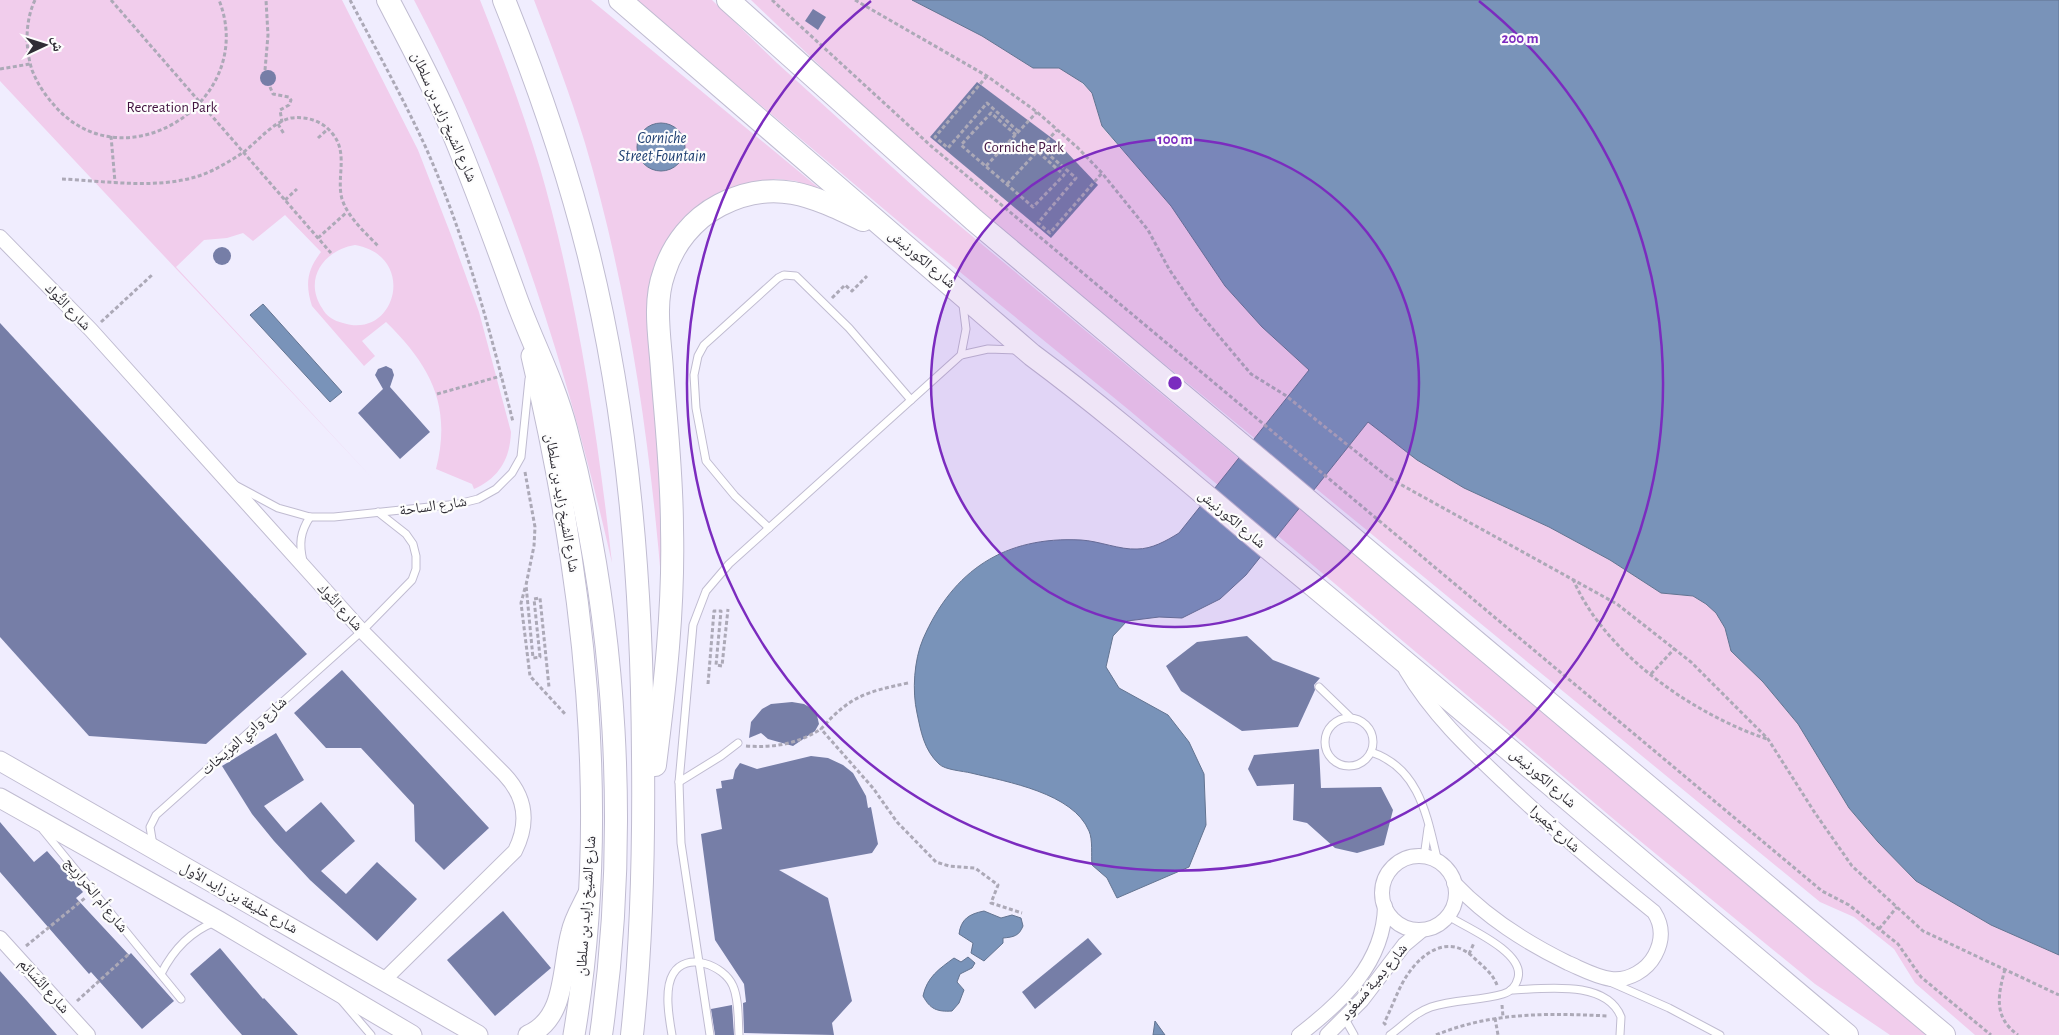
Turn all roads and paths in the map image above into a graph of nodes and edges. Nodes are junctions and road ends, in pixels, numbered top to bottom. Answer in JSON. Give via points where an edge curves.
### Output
{"nodes":[{"id":1,"x":35,"y":0,"type":"edge"},
{"id":2,"x":112,"y":0,"type":"edge"},
{"id":3,"x":219,"y":0,"type":"edge"},
{"id":4,"x":266,"y":0,"type":"edge"},
{"id":5,"x":350,"y":0,"type":"edge"},
{"id":6,"x":388,"y":0,"type":"edge"},
{"id":7,"x":504,"y":0,"type":"edge"},
{"id":8,"x":620,"y":0,"type":"edge"},
{"id":9,"x":772,"y":0,"type":"edge"},
{"id":10,"x":855,"y":0,"type":"edge"},
{"id":11,"x":731,"y":2,"type":"edge"},
{"id":12,"x":30,"y":64,"type":"junction"},
{"id":13,"x":0,"y":69,"type":"edge"},
{"id":14,"x":265,"y":70,"type":"dead end"},
{"id":15,"x":987,"y":76,"type":"junction"},
{"id":16,"x":270,"y":86,"type":"dead end"},
{"id":17,"x":202,"y":103,"type":"junction"},
{"id":18,"x":1037,"y":112,"type":"junction"},
{"id":19,"x":280,"y":123,"type":"junction"},
{"id":20,"x":328,"y":129,"type":"junction"},
{"id":21,"x":1057,"y":130,"type":"junction"},
{"id":22,"x":1017,"y":133,"type":"junction"},
{"id":23,"x":284,"y":134,"type":"dead end"},
{"id":24,"x":111,"y":136,"type":"junction"},
{"id":25,"x":318,"y":138,"type":"dead end"},
{"id":26,"x":1041,"y":148,"type":"junction"},
{"id":27,"x":1038,"y":151,"type":"junction"},
{"id":28,"x":244,"y":152,"type":"junction"},
{"id":29,"x":986,"y":166,"type":"junction"},
{"id":30,"x":1102,"y":173,"type":"junction"},
{"id":31,"x":62,"y":179,"type":"dead end"},
{"id":32,"x":115,"y":182,"type":"junction"},
{"id":33,"x":1007,"y":184,"type":"junction"},
{"id":34,"x":297,"y":189,"type":"dead end"},
{"id":35,"x":285,"y":200,"type":"junction"},
{"id":36,"x":347,"y":212,"type":"junction"},
{"id":37,"x":891,"y":234,"type":"junction"},
{"id":38,"x":0,"y":237,"type":"edge"},
{"id":39,"x":318,"y":238,"type":"junction"},
{"id":40,"x":379,"y":247,"type":"dead end"},
{"id":41,"x":331,"y":253,"type":"dead end"},
{"id":42,"x":152,"y":275,"type":"dead end"},
{"id":43,"x":867,"y":276,"type":"dead end"},
{"id":44,"x":959,"y":290,"type":"junction"},
{"id":45,"x":517,"y":300,"type":"junction"},
{"id":46,"x":826,"y":303,"type":"junction"},
{"id":47,"x":91,"y":330,"type":"junction"},
{"id":48,"x":531,"y":351,"type":"junction"},
{"id":49,"x":1032,"y":354,"type":"junction"},
{"id":50,"x":960,"y":355,"type":"junction"},
{"id":51,"x":501,"y":376,"type":"junction"},
{"id":52,"x":436,"y":394,"type":"dead end"},
{"id":53,"x":911,"y":400,"type":"junction"},
{"id":54,"x":514,"y":426,"type":"dead end"},
{"id":55,"x":521,"y":457,"type":"junction"},
{"id":56,"x":228,"y":482,"type":"junction"},
{"id":57,"x":378,"y":512,"type":"junction"},
{"id":58,"x":310,"y":517,"type":"junction"},
{"id":59,"x":769,"y":528,"type":"junction"},
{"id":60,"x":308,"y":573,"type":"junction"},
{"id":61,"x":1572,"y":578,"type":"junction"},
{"id":62,"x":526,"y":585,"type":"junction"},
{"id":63,"x":728,"y":609,"type":"dead end"},
{"id":64,"x":362,"y":631,"type":"junction"},
{"id":65,"x":1675,"y":648,"type":"junction"},
{"id":66,"x":1396,"y":652,"type":"junction"},
{"id":67,"x":1651,"y":674,"type":"junction"},
{"id":68,"x":908,"y":683,"type":"dead end"},
{"id":69,"x":708,"y":684,"type":"dead end"},
{"id":70,"x":549,"y":687,"type":"dead end"},
{"id":71,"x":1319,"y":687,"type":"dead end"},
{"id":72,"x":565,"y":714,"type":"dead end"},
{"id":73,"x":1350,"y":717,"type":"junction"},
{"id":74,"x":821,"y":729,"type":"junction"},
{"id":75,"x":1768,"y":739,"type":"junction"},
{"id":76,"x":738,"y":743,"type":"joint"},
{"id":77,"x":1371,"y":752,"type":"junction"},
{"id":78,"x":0,"y":761,"type":"edge"},
{"id":79,"x":679,"y":782,"type":"junction"},
{"id":80,"x":0,"y":798,"type":"edge"},
{"id":81,"x":32,"y":816,"type":"junction"},
{"id":82,"x":1429,"y":825,"type":"junction"},
{"id":83,"x":156,"y":852,"type":"junction"},
{"id":84,"x":644,"y":853,"type":"junction"},
{"id":85,"x":1424,"y":857,"type":"junction"},
{"id":86,"x":1438,"y":862,"type":"junction"},
{"id":87,"x":1454,"y":883,"type":"junction"},
{"id":88,"x":590,"y":890,"type":"junction"},
{"id":89,"x":93,"y":892,"type":"junction"},
{"id":90,"x":1385,"y":906,"type":"junction"},
{"id":91,"x":1897,"y":907,"type":"junction"},
{"id":92,"x":1022,"y":913,"type":"dead end"},
{"id":93,"x":1448,"y":916,"type":"junction"},
{"id":94,"x":220,"y":921,"type":"junction"},
{"id":95,"x":1879,"y":929,"type":"junction"},
{"id":96,"x":1422,"y":930,"type":"junction"},
{"id":97,"x":0,"y":938,"type":"edge"},
{"id":98,"x":138,"y":946,"type":"junction"},
{"id":99,"x":16,"y":955,"type":"junction"},
{"id":100,"x":700,"y":963,"type":"junction"},
{"id":101,"x":2005,"y":969,"type":"junction"},
{"id":102,"x":161,"y":974,"type":"junction"},
{"id":103,"x":1599,"y":976,"type":"junction"},
{"id":104,"x":384,"y":980,"type":"junction"},
{"id":105,"x":328,"y":986,"type":"junction"},
{"id":106,"x":1511,"y":990,"type":"junction"},
{"id":107,"x":1500,"y":995,"type":"junction"},
{"id":108,"x":2059,"y":995,"type":"edge"},
{"id":109,"x":180,"y":999,"type":"dead end"},
{"id":110,"x":66,"y":1010,"type":"junction"},
{"id":111,"x":1503,"y":1017,"type":"junction"},
{"id":112,"x":1622,"y":1017,"type":"junction"},
{"id":113,"x":1495,"y":1018,"type":"junction"},
{"id":114,"x":1345,"y":1019,"type":"junction"},
{"id":115,"x":1391,"y":1034,"type":"edge"},
{"id":116,"x":88,"y":1035,"type":"edge"},
{"id":117,"x":371,"y":1035,"type":"edge"},
{"id":118,"x":412,"y":1035,"type":"edge"},
{"id":119,"x":478,"y":1035,"type":"edge"},
{"id":120,"x":528,"y":1035,"type":"edge"},
{"id":121,"x":574,"y":1035,"type":"edge"},
{"id":122,"x":601,"y":1035,"type":"edge"},
{"id":123,"x":632,"y":1035,"type":"edge"},
{"id":124,"x":672,"y":1035,"type":"edge"},
{"id":125,"x":710,"y":1035,"type":"edge"},
{"id":126,"x":740,"y":1035,"type":"edge"},
{"id":127,"x":1299,"y":1035,"type":"edge"},
{"id":128,"x":1327,"y":1035,"type":"edge"},
{"id":129,"x":1354,"y":1035,"type":"edge"},
{"id":130,"x":1436,"y":1035,"type":"edge"},
{"id":131,"x":1498,"y":1035,"type":"edge"},
{"id":132,"x":1620,"y":1035,"type":"edge"},
{"id":133,"x":1720,"y":1035,"type":"edge"},
{"id":134,"x":1847,"y":1035,"type":"edge"},
{"id":135,"x":1944,"y":1035,"type":"edge"},
{"id":136,"x":1991,"y":1035,"type":"edge"},
{"id":137,"x":2018,"y":1035,"type":"edge"}],
"edges":[{"from":1,"to":12,"type":"path","via":[[27,35]]},
{"from":2,"to":17,"type":"path"},
{"from":3,"to":17,"type":"path","via":[[225,17],[226,48],[215,84]]},
{"from":4,"to":14,"type":"path"},
{"from":5,"to":51,"type":"path","via":[[426,148],[445,195],[483,308]]},
{"from":6,"to":45,"type":"highway","name":"شارع الشيخ زايد بن سلطان","via":[[446,115],[491,225]]},
{"from":7,"to":84,"type":"highway","via":[[542,99],[569,184],[606,334],[620,414],[631,506],[642,656]]},
{"from":8,"to":37,"type":"highway","name":"شارع الكورنيش"},
{"from":9,"to":95,"type":"path","via":[[930,146],[1822,891],[1850,905]]},
{"from":10,"to":15,"type":"path"},
{"from":11,"to":135,"type":"highway","via":[[974,220]]},
{"from":12,"to":13,"type":"path"},
{"from":12,"to":24,"type":"path","via":[[41,89],[59,112],[81,128]]},
{"from":15,"to":18,"type":"path"},
{"from":15,"to":22,"type":"path","via":[[935,137],[948,148],[987,103]]},
{"from":16,"to":19,"type":"path","via":[[274,94],[290,98],[291,103],[280,110]]},
{"from":17,"to":24,"type":"path","via":[[179,120],[152,133],[126,138]]},
{"from":17,"to":28,"type":"path"},
{"from":18,"to":21,"type":"path"},
{"from":18,"to":22,"type":"path"},
{"from":19,"to":20,"type":"path","via":[[306,118]]},
{"from":19,"to":23,"type":"path"},
{"from":19,"to":28,"type":"path"},
{"from":20,"to":25,"type":"path"},
{"from":20,"to":36,"type":"path","via":[[341,152],[340,191]]},
{"from":21,"to":26,"type":"path"},
{"from":21,"to":30,"type":"path"},
{"from":22,"to":29,"type":"path"},
{"from":22,"to":29,"type":"path","via":[[991,113],[961,144]]},
{"from":24,"to":32,"type":"path"},
{"from":26,"to":27,"type":"path"},
{"from":26,"to":30,"type":"path","via":[[1076,178],[1038,223],[1050,233]]},
{"from":27,"to":33,"type":"path"},
{"from":27,"to":33,"type":"path","via":[[1064,175],[1033,207]]},
{"from":28,"to":32,"type":"path","via":[[195,177],[160,182]]},
{"from":28,"to":35,"type":"path"},
{"from":29,"to":33,"type":"path"},
{"from":30,"to":61,"type":"path","via":[[1148,230],[1196,309],[1251,374],[1285,395],[1389,478]]},
{"from":31,"to":32,"type":"path"},
{"from":34,"to":35,"type":"path"},
{"from":35,"to":39,"type":"path"},
{"from":36,"to":39,"type":"path"},
{"from":36,"to":40,"type":"path"},
{"from":37,"to":44,"type":"highway","name":"شارع الكورنيش"},
{"from":37,"to":84,"type":"highway","via":[[813,197],[776,191],[753,193],[732,199],[700,218],[680,241],[663,274],[658,311],[672,520],[671,615]]},
{"from":38,"to":47,"type":"street","name":"شارع التُّوك"},
{"from":39,"to":41,"type":"path"},
{"from":42,"to":47,"type":"path"},
{"from":43,"to":46,"type":"path","via":[[852,291],[845,285]]},
{"from":44,"to":49,"type":"highway","name":"شارع الكورنيش"},
{"from":44,"to":50,"type":"lane","via":[[966,316]]},
{"from":45,"to":48,"type":"main road","name":"شارع الشيخ زايد بن سلطان"},
{"from":45,"to":122,"type":"highway","via":[[554,388],[566,428],[589,522],[608,660],[615,758],[616,855]]},
{"from":46,"to":53,"type":"lane"},
{"from":46,"to":59,"type":"lane","via":[[796,276],[784,275],[710,337],[695,365],[696,408],[706,461],[735,496]]},
{"from":47,"to":56,"type":"street","name":"شارع التُّوك"},
{"from":48,"to":55,"type":"lane","name":"شارع الساحة"},
{"from":48,"to":88,"type":"main road","name":"شارع الشيخ زايد بن سلطان","via":[[565,514],[583,653],[591,786]]},
{"from":49,"to":50,"type":"lane","via":[[1002,348]]},
{"from":49,"to":66,"type":"highway","name":"شارع الكورنيش","via":[[1094,400]]},
{"from":50,"to":53,"type":"lane"},
{"from":51,"to":52,"type":"path"},
{"from":51,"to":54,"type":"path"},
{"from":53,"to":59,"type":"lane"},
{"from":55,"to":57,"type":"lane","name":"شارع الساحة","via":[[512,473],[478,499]]},
{"from":55,"to":62,"type":"path","via":[[529,484],[535,527]]},
{"from":56,"to":58,"type":"lane","name":"شارع الساحة","via":[[278,508]]},
{"from":56,"to":60,"type":"street","name":"شارع التُّوك"},
{"from":57,"to":58,"type":"lane","name":"شارع الساحة"},
{"from":57,"to":64,"type":"lane","via":[[406,534],[413,544],[416,569],[404,590]]},
{"from":58,"to":60,"type":"lane","via":[[300,539],[300,551]]},
{"from":59,"to":79,"type":"lane","via":[[717,577],[699,608],[690,643]]},
{"from":60,"to":64,"type":"street","name":"شارع التُّوك"},
{"from":61,"to":65,"type":"path","via":[[1617,604]]},
{"from":61,"to":67,"type":"path","via":[[1592,614]]},
{"from":62,"to":70,"type":"path","via":[[533,658],[540,657],[534,599],[540,598]]},
{"from":62,"to":72,"type":"path","via":[[521,603],[530,676]]},
{"from":63,"to":69,"type":"path","via":[[722,666],[716,665],[721,611],[714,610]]},
{"from":64,"to":83,"type":"lane","name":"شارع وادِي المِرَيخات","via":[[156,815],[150,833]]},
{"from":64,"to":104,"type":"street","name":"شارع التُّوك","via":[[514,784],[524,810],[522,838],[511,857]]},
{"from":65,"to":67,"type":"path"},
{"from":65,"to":75,"type":"path"},
{"from":66,"to":103,"type":"street","name":"شارع جُميرا","via":[[1430,708],[1451,731],[1564,839],[1654,912],[1660,921],[1659,945],[1649,964],[1627,978]]},
{"from":66,"to":134,"type":"highway","name":"شارع الكورنيش"},
{"from":67,"to":75,"type":"path","via":[[1715,718]]},
{"from":68,"to":74,"type":"path","via":[[868,693],[840,708]]},
{"from":71,"to":73,"type":"lane"},
{"from":73,"to":77,"type":"lane","via":[[1362,721],[1368,728],[1373,742]]},
{"from":73,"to":77,"type":"lane","via":[[1338,720],[1327,730],[1325,745],[1328,755],[1336,762],[1351,766],[1360,763]]},
{"from":74,"to":76,"type":"path","via":[[806,739],[769,748]]},
{"from":74,"to":92,"type":"path","via":[[897,822],[936,862],[975,868],[998,885],[991,903]]},
{"from":75,"to":91,"type":"path","via":[[1852,866]]},
{"from":76,"to":79,"type":"lane"},
{"from":77,"to":82,"type":"lane","via":[[1385,757],[1403,771],[1415,787]]},
{"from":78,"to":83,"type":"main road","name":"شارع خليفة بن زايد الأول"},
{"from":79,"to":100,"type":"lane","via":[[681,843]]},
{"from":80,"to":81,"type":"main road","name":"شارع خليفة بن زايد الأول"},
{"from":81,"to":89,"type":"lane","name":"شارع أم الحَرارِيج"},
{"from":81,"to":94,"type":"main road","name":"شارع خليفة بن زايد الأول"},
{"from":82,"to":85,"type":"lane"},
{"from":82,"to":86,"type":"lane"},
{"from":83,"to":104,"type":"main road","name":"شارع خليفة بن زايد الأول"},
{"from":84,"to":123,"type":"highway"},
{"from":85,"to":86,"type":"street"},
{"from":85,"to":90,"type":"street","via":[[1404,860],[1388,873],[1383,893]]},
{"from":86,"to":87,"type":"street","via":[[1447,869]]},
{"from":87,"to":93,"type":"street","via":[[1456,897]]},
{"from":87,"to":103,"type":"street","name":"شارع جُميرا","via":[[1480,910],[1503,926],[1542,950]]},
{"from":88,"to":120,"type":"main road","via":[[571,930],[554,1011],[541,1028]]},
{"from":88,"to":121,"type":"main road","name":"شارع الشيخ زايد بن سلطان"},
{"from":89,"to":98,"type":"lane","name":"شارع أم الحَرارِيج"},
{"from":89,"to":99,"type":"path"},
{"from":90,"to":96,"type":"street","via":[[1400,924]]},
{"from":90,"to":127,"type":"street","name":"شارع دِمية مَسعُود","via":[[1382,936],[1369,964],[1336,1004]]},
{"from":91,"to":95,"type":"path"},
{"from":91,"to":101,"type":"path","via":[[1923,931]]},
{"from":93,"to":96,"type":"street","via":[[1433,927]]},
{"from":93,"to":106,"type":"lane","via":[[1512,955],[1519,972]]},
{"from":94,"to":102,"type":"lane","via":[[195,932],[184,941]]},
{"from":94,"to":105,"type":"main road","name":"شارع خليفة بن زايد الأول"},
{"from":95,"to":136,"type":"path","via":[[1898,944],[1921,977]]},
{"from":96,"to":114,"type":"street","name":"شارع دِمية مَسعُود","via":[[1404,945]]},
{"from":97,"to":99,"type":"street","name":"شارع النَّسَائِم"},
{"from":98,"to":102,"type":"lane","name":"شارع أم الحَرارِيج"},
{"from":98,"to":110,"type":"path"},
{"from":99,"to":110,"type":"street","name":"شارع النَّسَائِم"},
{"from":100,"to":124,"type":"lane","via":[[677,968],[672,976],[669,1008]]},
{"from":100,"to":125,"type":"lane"},
{"from":100,"to":126,"type":"lane","via":[[719,969],[732,984]]},
{"from":101,"to":108,"type":"path"},
{"from":101,"to":137,"type":"path","via":[[1998,996],[2001,1015]]},
{"from":102,"to":109,"type":"lane","name":"شارع أم الحَرارِيج"},
{"from":103,"to":133,"type":"lane","name":"شارع جُميرا"},
{"from":104,"to":119,"type":"main road","name":"شارع خليفة بن زايد الأول"},
{"from":105,"to":117,"type":"lane"},
{"from":105,"to":118,"type":"main road","name":"شارع خليفة بن زايد الأول"},
{"from":106,"to":107,"type":"lane"},
{"from":106,"to":112,"type":"lane","via":[[1552,988],[1592,992],[1609,999]]},
{"from":107,"to":111,"type":"path"},
{"from":107,"to":115,"type":"lane","via":[[1436,1006],[1415,1015]]},
{"from":107,"to":115,"type":"path","via":[[1493,976],[1463,949],[1450,945],[1433,950],[1408,974],[1384,1023]]},
{"from":110,"to":116,"type":"street","name":"شارع النَّسَائِم"},
{"from":111,"to":112,"type":"path","via":[[1562,1014]]},
{"from":111,"to":113,"type":"path"},
{"from":112,"to":132,"type":"lane"},
{"from":113,"to":130,"type":"path"},
{"from":113,"to":131,"type":"path"},
{"from":114,"to":128,"type":"street","name":"شارع دِمية مَسعُود"},
{"from":114,"to":129,"type":"lane"}]}
